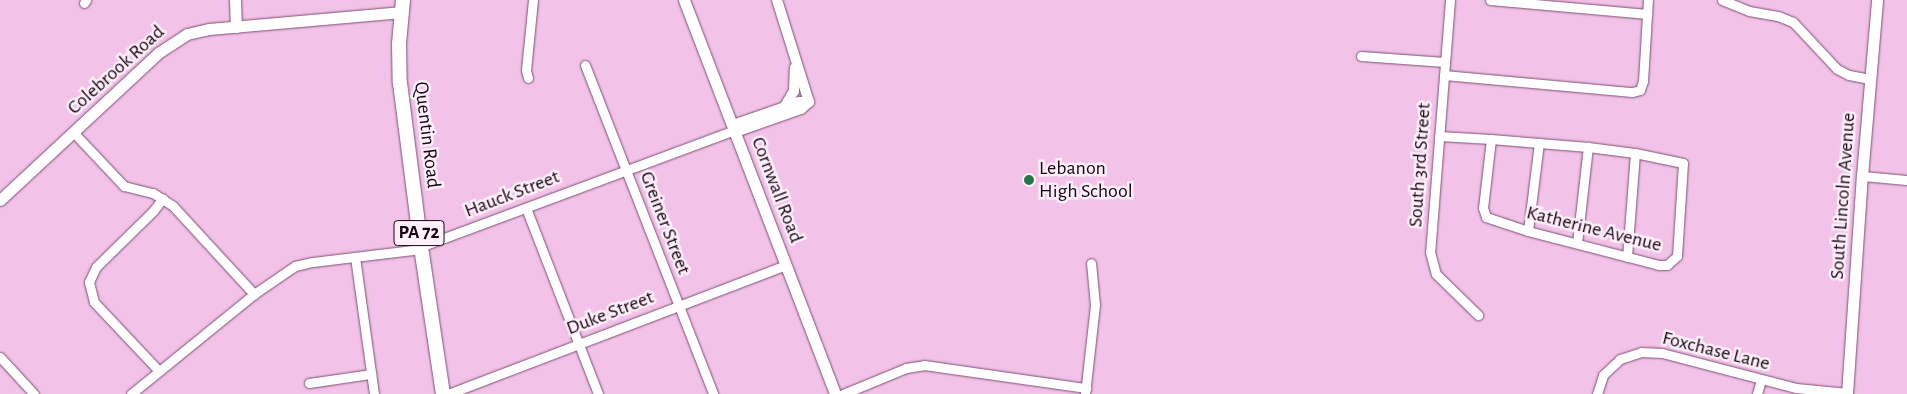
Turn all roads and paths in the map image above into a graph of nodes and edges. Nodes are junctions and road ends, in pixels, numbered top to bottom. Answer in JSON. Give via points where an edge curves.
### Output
{"nodes":[{"id":1,"x":234,"y":0,"type":"edge"},
{"id":2,"x":533,"y":0,"type":"edge"},
{"id":3,"x":684,"y":0,"type":"edge"},
{"id":4,"x":777,"y":0,"type":"edge"},
{"id":5,"x":1450,"y":0,"type":"edge"},
{"id":6,"x":1490,"y":0,"type":"edge"},
{"id":7,"x":1648,"y":0,"type":"edge"},
{"id":8,"x":1722,"y":0,"type":"edge"},
{"id":9,"x":1877,"y":0,"type":"edge"},
{"id":10,"x":402,"y":6,"type":"edge"},
{"id":11,"x":1648,"y":14,"type":"junction"},
{"id":12,"x":236,"y":26,"type":"junction"},
{"id":13,"x":1360,"y":56,"type":"dead end"},
{"id":14,"x":795,"y":57,"type":"junction"},
{"id":15,"x":1445,"y":62,"type":"junction"},
{"id":16,"x":585,"y":65,"type":"dead end"},
{"id":17,"x":1444,"y":75,"type":"junction"},
{"id":18,"x":528,"y":78,"type":"dead end"},
{"id":19,"x":1870,"y":79,"type":"junction"},
{"id":20,"x":809,"y":102,"type":"junction"},
{"id":21,"x":784,"y":107,"type":"junction"},
{"id":22,"x":734,"y":130,"type":"junction"},
{"id":23,"x":74,"y":133,"type":"junction"},
{"id":24,"x":1439,"y":136,"type":"junction"},
{"id":25,"x":1491,"y":140,"type":"junction"},
{"id":26,"x":1539,"y":143,"type":"junction"},
{"id":27,"x":1588,"y":147,"type":"junction"},
{"id":28,"x":1635,"y":153,"type":"junction"},
{"id":29,"x":626,"y":170,"type":"junction"},
{"id":30,"x":1862,"y":176,"type":"junction"},
{"id":31,"x":1907,"y":180,"type":"edge"},
{"id":32,"x":163,"y":198,"type":"junction"},
{"id":33,"x":0,"y":200,"type":"edge"},
{"id":34,"x":526,"y":208,"type":"junction"},
{"id":35,"x":1528,"y":231,"type":"junction"},
{"id":36,"x":1577,"y":243,"type":"junction"},
{"id":37,"x":421,"y":247,"type":"junction"},
{"id":38,"x":355,"y":257,"type":"junction"},
{"id":39,"x":1627,"y":257,"type":"junction"},
{"id":40,"x":1091,"y":263,"type":"dead end"},
{"id":41,"x":785,"y":265,"type":"junction"},
{"id":42,"x":254,"y":294,"type":"junction"},
{"id":43,"x":678,"y":306,"type":"junction"},
{"id":44,"x":1478,"y":315,"type":"dead end"},
{"id":45,"x":578,"y":344,"type":"junction"},
{"id":46,"x":0,"y":358,"type":"edge"},
{"id":47,"x":159,"y":371,"type":"junction"},
{"id":48,"x":371,"y":374,"type":"junction"},
{"id":49,"x":1761,"y":380,"type":"junction"},
{"id":50,"x":308,"y":384,"type":"dead end"},
{"id":51,"x":1086,"y":391,"type":"edge"},
{"id":52,"x":1848,"y":393,"type":"edge"},
{"id":53,"x":34,"y":394,"type":"edge"},
{"id":54,"x":130,"y":394,"type":"edge"},
{"id":55,"x":374,"y":394,"type":"edge"},
{"id":56,"x":444,"y":394,"type":"edge"},
{"id":57,"x":448,"y":394,"type":"edge"},
{"id":58,"x":598,"y":394,"type":"edge"},
{"id":59,"x":712,"y":394,"type":"edge"},
{"id":60,"x":835,"y":394,"type":"edge"},
{"id":61,"x":843,"y":394,"type":"edge"},
{"id":62,"x":1598,"y":394,"type":"edge"},
{"id":63,"x":1757,"y":394,"type":"edge"}],
"edges":[{"from":1,"to":12,"type":"main road"},
{"from":2,"to":18,"type":"street","via":[[526,70]]},
{"from":3,"to":22,"type":"main road","name":"Cornwall Road"},
{"from":4,"to":14,"type":"street"},
{"from":5,"to":15,"type":"street","name":"South 3rd Street"},
{"from":6,"to":11,"type":"street"},
{"from":7,"to":11,"type":"street"},
{"from":8,"to":19,"type":"street","via":[[1742,9],[1793,22],[1837,68],[1849,75]]},
{"from":9,"to":19,"type":"main road","name":"South Lincoln Avenue"},
{"from":10,"to":12,"type":"main road","name":"Colebrook Road"},
{"from":10,"to":37,"type":"highway","name":"Quentin Road","number":"PA 72","via":[[398,58]]},
{"from":11,"to":17,"type":"street","via":[[1640,90],[1632,92]]},
{"from":12,"to":23,"type":"main road","name":"Colebrook Road","via":[[199,31],[177,39]]},
{"from":13,"to":15,"type":"street"},
{"from":14,"to":20,"type":"street"},
{"from":14,"to":21,"type":"street","via":[[794,91]]},
{"from":15,"to":17,"type":"street","name":"South 3rd Street"},
{"from":16,"to":29,"type":"street","name":"Greiner Street"},
{"from":17,"to":24,"type":"street","name":"South 3rd Street"},
{"from":19,"to":30,"type":"main road","name":"South Lincoln Avenue"},
{"from":20,"to":21,"type":"street","name":"Hauck Street"},
{"from":20,"to":22,"type":"street","name":"Hauck Street","via":[[801,109]]},
{"from":21,"to":22,"type":"street","name":"Hauck Street","via":[[739,123]]},
{"from":22,"to":29,"type":"street","name":"Hauck Street"},
{"from":22,"to":41,"type":"main road","name":"Cornwall Road"},
{"from":23,"to":32,"type":"street","via":[[124,186]]},
{"from":23,"to":33,"type":"main road","name":"Colebrook Road"},
{"from":24,"to":25,"type":"street"},
{"from":24,"to":44,"type":"street","name":"South 3rd Street","via":[[1431,259],[1436,274]]},
{"from":25,"to":26,"type":"street"},
{"from":25,"to":35,"type":"street","name":"Katherine Avenue","via":[[1483,208],[1486,217]]},
{"from":26,"to":27,"type":"street"},
{"from":26,"to":35,"type":"street"},
{"from":27,"to":28,"type":"street"},
{"from":27,"to":36,"type":"street"},
{"from":28,"to":39,"type":"street"},
{"from":28,"to":39,"type":"street","name":"Katherine Avenue","via":[[1683,163],[1677,256],[1667,265]]},
{"from":29,"to":34,"type":"street","name":"Hauck Street"},
{"from":29,"to":43,"type":"street","name":"Greiner Street"},
{"from":30,"to":31,"type":"street"},
{"from":30,"to":52,"type":"main road","name":"South Lincoln Avenue"},
{"from":32,"to":42,"type":"street","via":[[182,214]]},
{"from":32,"to":47,"type":"street","via":[[96,267],[89,288],[99,308]]},
{"from":34,"to":37,"type":"street","name":"Hauck Street"},
{"from":34,"to":45,"type":"street"},
{"from":35,"to":36,"type":"street","name":"Katherine Avenue"},
{"from":36,"to":39,"type":"street","name":"Katherine Avenue"},
{"from":37,"to":38,"type":"street","name":"Hauck Street"},
{"from":37,"to":56,"type":"highway","name":"Quentin Road","number":"PA 72"},
{"from":38,"to":42,"type":"street","name":"Hauck Street","via":[[295,266]]},
{"from":38,"to":48,"type":"street"},
{"from":40,"to":51,"type":"street","via":[[1095,305]]},
{"from":41,"to":43,"type":"street","name":"Duke Street"},
{"from":41,"to":60,"type":"main road","name":"Cornwall Road"},
{"from":42,"to":47,"type":"street","name":"Hauck Street"},
{"from":43,"to":45,"type":"street","name":"Duke Street"},
{"from":43,"to":59,"type":"street","name":"Greiner Street"},
{"from":45,"to":57,"type":"street","name":"Duke Street"},
{"from":45,"to":58,"type":"street"},
{"from":46,"to":53,"type":"street"},
{"from":47,"to":54,"type":"street","name":"Hauck Street"},
{"from":48,"to":50,"type":"street"},
{"from":48,"to":55,"type":"street"},
{"from":49,"to":52,"type":"street","name":"Foxchase Lane","via":[[1796,388]]},
{"from":49,"to":62,"type":"street","name":"Foxchase Lane","via":[[1662,353],[1641,352],[1620,359],[1603,375]]},
{"from":49,"to":63,"type":"street"},
{"from":51,"to":61,"type":"street","via":[[924,365],[906,368]]}]}
